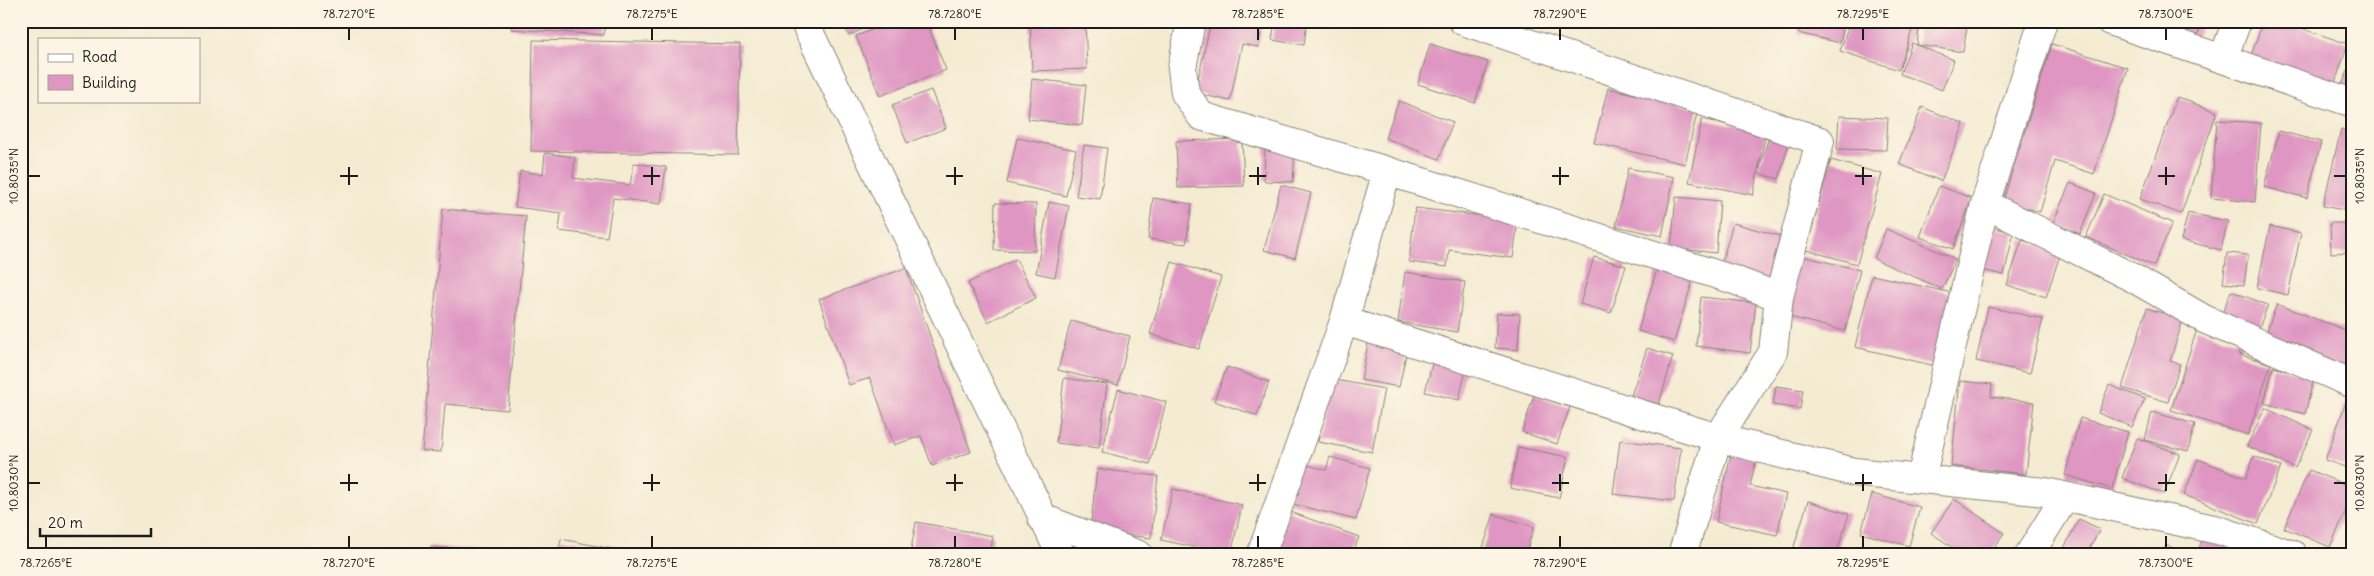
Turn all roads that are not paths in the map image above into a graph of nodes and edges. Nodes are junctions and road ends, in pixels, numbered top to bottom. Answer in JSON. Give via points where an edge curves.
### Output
{"nodes":[{"id":1,"x":804,"y":21,"type":"edge"},
{"id":2,"x":1191,"y":21,"type":"edge"},
{"id":3,"x":1463,"y":21,"type":"edge"},
{"id":4,"x":2043,"y":21,"type":"edge"},
{"id":5,"x":2110,"y":21,"type":"edge"},
{"id":6,"x":2237,"y":21,"type":"edge"},
{"id":7,"x":2223,"y":59,"type":"junction"},
{"id":8,"x":2353,"y":103,"type":"edge"},
{"id":9,"x":1387,"y":171,"type":"junction"},
{"id":10,"x":1985,"y":204,"type":"junction"},
{"id":11,"x":1779,"y":298,"type":"junction"},
{"id":12,"x":1344,"y":321,"type":"junction"},
{"id":13,"x":2353,"y":384,"type":"edge"},
{"id":14,"x":1718,"y":438,"type":"junction"},
{"id":15,"x":1921,"y":479,"type":"junction"},
{"id":16,"x":2064,"y":497,"type":"junction"},
{"id":17,"x":1042,"y":518,"type":"junction"},
{"id":18,"x":2248,"y":548,"type":"edge"},
{"id":19,"x":1061,"y":555,"type":"edge"},
{"id":20,"x":1139,"y":555,"type":"edge"},
{"id":21,"x":1261,"y":555,"type":"edge"},
{"id":22,"x":1682,"y":555,"type":"edge"},
{"id":23,"x":2030,"y":555,"type":"edge"},
{"id":24,"x":2293,"y":555,"type":"edge"}],
"edges":[{"from":1,"to":17,"type":"street"},
{"from":2,"to":9,"type":"street","via":[[1182,68],[1185,93],[1201,116]]},
{"from":3,"to":11,"type":"street","via":[[1820,141]]},
{"from":4,"to":10,"type":"street"},
{"from":5,"to":7,"type":"street"},
{"from":6,"to":7,"type":"street"},
{"from":7,"to":8,"type":"street"},
{"from":9,"to":11,"type":"street","via":[[1734,280]]},
{"from":9,"to":12,"type":"street"},
{"from":10,"to":13,"type":"street","via":[[2133,278],[2204,320]]},
{"from":10,"to":15,"type":"street"},
{"from":11,"to":14,"type":"street","via":[[1772,352]]},
{"from":12,"to":14,"type":"street"},
{"from":12,"to":21,"type":"street"},
{"from":14,"to":15,"type":"street","via":[[1854,472]]},
{"from":14,"to":22,"type":"street"},
{"from":15,"to":16,"type":"street","via":[[2045,492]]},
{"from":16,"to":18,"type":"street","via":[[2218,530]]},
{"from":16,"to":23,"type":"street"},
{"from":17,"to":19,"type":"street"},
{"from":17,"to":20,"type":"street"},
{"from":18,"to":24,"type":"street"}]}
